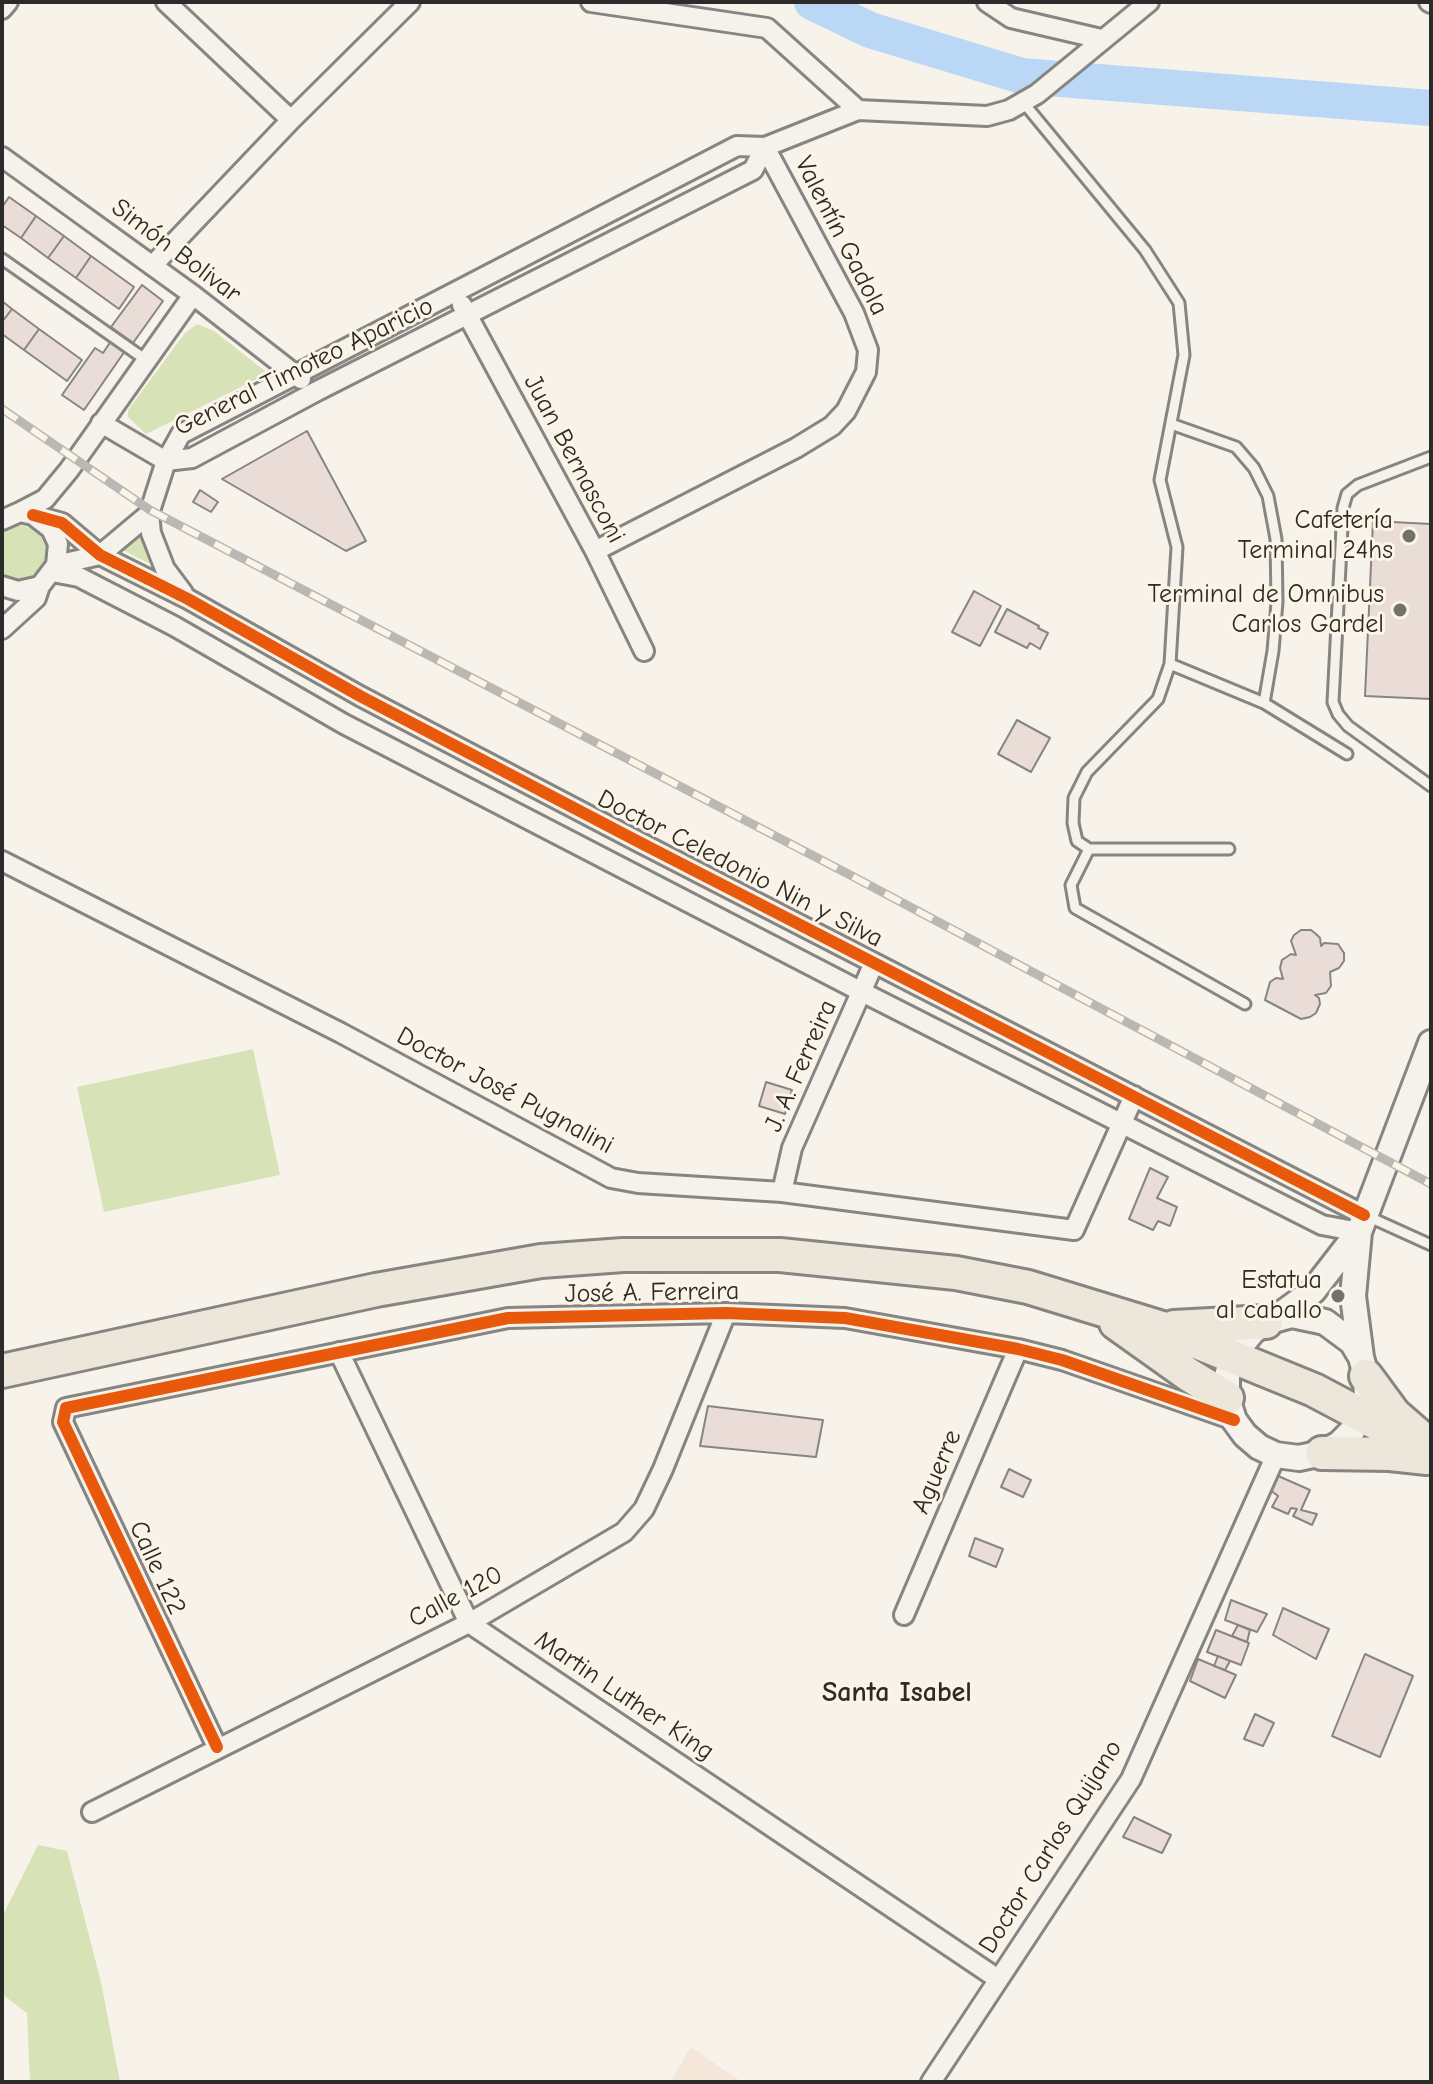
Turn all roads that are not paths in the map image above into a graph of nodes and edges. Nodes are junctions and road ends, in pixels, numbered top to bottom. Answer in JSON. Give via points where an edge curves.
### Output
{"nodes":[{"id":1,"x":8,"y":2,"type":"edge"},
{"id":2,"x":166,"y":2,"type":"edge"},
{"id":3,"x":410,"y":2,"type":"edge"},
{"id":4,"x":591,"y":2,"type":"edge"},
{"id":5,"x":987,"y":2,"type":"edge"},
{"id":6,"x":1149,"y":2,"type":"edge"},
{"id":7,"x":2,"y":9,"type":"edge"},
{"id":8,"x":1101,"y":39,"type":"junction"},
{"id":9,"x":1030,"y":98,"type":"junction"},
{"id":10,"x":858,"y":110,"type":"junction"},
{"id":11,"x":291,"y":120,"type":"junction"},
{"id":12,"x":765,"y":147,"type":"junction"},
{"id":13,"x":2,"y":157,"type":"edge"},
{"id":14,"x":2,"y":259,"type":"edge"},
{"id":15,"x":153,"y":265,"type":"junction"},
{"id":16,"x":455,"y":292,"type":"junction"},
{"id":17,"x":193,"y":295,"type":"junction"},
{"id":18,"x":468,"y":315,"type":"junction"},
{"id":19,"x":146,"y":360,"type":"junction"},
{"id":20,"x":295,"y":374,"type":"junction"},
{"id":21,"x":317,"y":391,"type":"junction"},
{"id":22,"x":101,"y":423,"type":"junction"},
{"id":23,"x":1171,"y":424,"type":"junction"},
{"id":24,"x":1431,"y":457,"type":"edge"},
{"id":25,"x":166,"y":461,"type":"junction"},
{"id":26,"x":27,"y":514,"type":"junction"},
{"id":27,"x":149,"y":514,"type":"junction"},
{"id":28,"x":2,"y":520,"type":"edge"},
{"id":29,"x":595,"y":551,"type":"junction"},
{"id":30,"x":100,"y":555,"type":"junction"},
{"id":31,"x":49,"y":574,"type":"junction"},
{"id":32,"x":3,"y":587,"type":"edge"},
{"id":33,"x":188,"y":599,"type":"junction"},
{"id":34,"x":2,"y":629,"type":"edge"},
{"id":35,"x":644,"y":651,"type":"dead end"},
{"id":36,"x":1170,"y":664,"type":"junction"},
{"id":37,"x":360,"y":696,"type":"junction"},
{"id":38,"x":1264,"y":703,"type":"junction"},
{"id":39,"x":344,"y":724,"type":"junction"},
{"id":40,"x":1347,"y":754,"type":"dead end"},
{"id":41,"x":1431,"y":786,"type":"edge"},
{"id":42,"x":639,"y":842,"type":"junction"},
{"id":43,"x":1089,"y":849,"type":"junction"},
{"id":44,"x":1229,"y":849,"type":"dead end"},
{"id":45,"x":2,"y":861,"type":"edge"},
{"id":46,"x":625,"y":869,"type":"junction"},
{"id":47,"x":874,"y":963,"type":"junction"},
{"id":48,"x":862,"y":992,"type":"junction"},
{"id":49,"x":1245,"y":1004,"type":"dead end"},
{"id":50,"x":1431,"y":1043,"type":"edge"},
{"id":51,"x":1134,"y":1096,"type":"junction"},
{"id":52,"x":1122,"y":1123,"type":"junction"},
{"id":53,"x":782,"y":1192,"type":"junction"},
{"id":54,"x":1361,"y":1224,"type":"junction"},
{"id":55,"x":1431,"y":1245,"type":"edge"},
{"id":56,"x":1090,"y":1306,"type":"junction"},
{"id":57,"x":726,"y":1313,"type":"junction"},
{"id":58,"x":1271,"y":1320,"type":"junction"},
{"id":59,"x":1162,"y":1328,"type":"junction"},
{"id":60,"x":1018,"y":1349,"type":"junction"},
{"id":61,"x":339,"y":1352,"type":"junction"},
{"id":62,"x":1233,"y":1355,"type":"junction"},
{"id":63,"x":1364,"y":1366,"type":"junction"},
{"id":64,"x":2,"y":1371,"type":"edge"},
{"id":65,"x":66,"y":1408,"type":"joint"},
{"id":66,"x":1230,"y":1409,"type":"junction"},
{"id":67,"x":1361,"y":1415,"type":"junction"},
{"id":68,"x":1431,"y":1450,"type":"edge"},
{"id":69,"x":1322,"y":1453,"type":"junction"},
{"id":70,"x":1276,"y":1455,"type":"junction"},
{"id":71,"x":1431,"y":1458,"type":"edge"},
{"id":72,"x":904,"y":1615,"type":"dead end"},
{"id":73,"x":469,"y":1623,"type":"junction"},
{"id":74,"x":217,"y":1747,"type":"junction"},
{"id":75,"x":92,"y":1812,"type":"dead end"},
{"id":76,"x":998,"y":1979,"type":"junction"},
{"id":77,"x":931,"y":2082,"type":"edge"}],
"edges":[{"from":1,"to":7,"type":"street"},
{"from":2,"to":11,"type":"street"},
{"from":3,"to":11,"type":"street"},
{"from":4,"to":10,"type":"street","via":[[767,28]]},
{"from":5,"to":8,"type":"street","via":[[1011,18]]},
{"from":6,"to":8,"type":"street"},
{"from":8,"to":9,"type":"street"},
{"from":9,"to":10,"type":"street","name":"General Timoteo Aparicio","via":[[987,116]]},
{"from":9,"to":23,"type":"lane","via":[[1179,303],[1184,355]]},
{"from":10,"to":12,"type":"street","name":"General Timoteo Aparicio"},
{"from":11,"to":15,"type":"street"},
{"from":12,"to":16,"type":"street","name":"General Timoteo Aparicio","via":[[737,146]]},
{"from":12,"to":18,"type":"street","name":"General Timoteo Aparicio","via":[[753,170]]},
{"from":12,"to":29,"type":"street","name":"Valentín Gadola","via":[[854,313],[868,350],[866,372],[832,426]]},
{"from":13,"to":15,"type":"street","name":"Simón Bolivar"},
{"from":14,"to":19,"type":"lane"},
{"from":15,"to":17,"type":"street","name":"Simón Bolivar"},
{"from":16,"to":18,"type":"street","name":"Juan Bernasconi"},
{"from":16,"to":20,"type":"street","name":"General Timoteo Aparicio"},
{"from":17,"to":19,"type":"street"},
{"from":17,"to":20,"type":"street","name":"Simón Bolivar"},
{"from":18,"to":21,"type":"street","name":"General Timoteo Aparicio"},
{"from":18,"to":29,"type":"street","name":"Juan Bernasconi"},
{"from":19,"to":22,"type":"street"},
{"from":20,"to":21,"type":"street","name":"Simón Bolivar"},
{"from":20,"to":25,"type":"street","name":"General Timoteo Aparicio","via":[[181,434]]},
{"from":21,"to":25,"type":"street","name":"General Timoteo Aparicio","via":[[192,458]]},
{"from":22,"to":25,"type":"street"},
{"from":22,"to":26,"type":"street","via":[[69,470]]},
{"from":23,"to":36,"type":"lane","via":[[1160,480],[1177,547]]},
{"from":23,"to":38,"type":"lane","via":[[1236,447],[1268,496],[1276,539],[1277,602]]},
{"from":24,"to":41,"type":"lane","via":[[1347,494],[1333,702],[1348,726]]},
{"from":25,"to":27,"type":"street"},
{"from":26,"to":28,"type":"street"},
{"from":26,"to":30,"type":"street","name":"Doctor Celedonio Nin y Silva","via":[[62,523]]},
{"from":26,"to":31,"type":"street","via":[[51,529],[58,544]]},
{"from":27,"to":30,"type":"street"},
{"from":27,"to":33,"type":"street","via":[[165,569]]},
{"from":29,"to":35,"type":"street","name":"Juan Bernasconi"},
{"from":30,"to":31,"type":"street"},
{"from":30,"to":33,"type":"street","name":"Doctor Celedonio Nin y Silva"},
{"from":31,"to":32,"type":"street","via":[[18,591]]},
{"from":31,"to":34,"type":"street","via":[[36,598]]},
{"from":31,"to":39,"type":"street","name":"Doctor Celedonio Nin y Silva","via":[[79,577]]},
{"from":33,"to":37,"type":"street","name":"Doctor Celedonio Nin y Silva"},
{"from":36,"to":38,"type":"lane"},
{"from":36,"to":43,"type":"lane","via":[[1158,699],[1087,772],[1074,798],[1077,841]]},
{"from":37,"to":39,"type":"street"},
{"from":37,"to":42,"type":"street","name":"Doctor Celedonio Nin y Silva"},
{"from":38,"to":40,"type":"lane"},
{"from":39,"to":46,"type":"street","name":"Doctor Celedonio Nin y Silva"},
{"from":42,"to":46,"type":"street"},
{"from":42,"to":47,"type":"street","name":"Doctor Celedonio Nin y Silva"},
{"from":43,"to":44,"type":"lane"},
{"from":43,"to":49,"type":"lane","via":[[1071,885],[1075,908]]},
{"from":45,"to":53,"type":"street","name":"Doctor José Pugnalini","via":[[611,1178]]},
{"from":46,"to":48,"type":"street","name":"Doctor Celedonio Nin y Silva"},
{"from":47,"to":48,"type":"street","name":"J. A. Ferreira"},
{"from":47,"to":51,"type":"street","name":"Doctor Celedonio Nin y Silva"},
{"from":48,"to":52,"type":"street","name":"Doctor Celedonio Nin y Silva"},
{"from":48,"to":53,"type":"street","name":"J. A. Ferreira","via":[[792,1148]]},
{"from":50,"to":54,"type":"street"},
{"from":51,"to":52,"type":"street"},
{"from":51,"to":54,"type":"street","name":"Doctor Celedonio Nin y Silva"},
{"from":52,"to":53,"type":"street","name":"Doctor José Pugnalini","via":[[1074,1230]]},
{"from":52,"to":54,"type":"street","name":"Doctor Celedonio Nin y Silva","via":[[1322,1225]]},
{"from":54,"to":55,"type":"lane"},
{"from":54,"to":58,"type":"street","via":[[1313,1291]]},
{"from":54,"to":63,"type":"street","via":[[1353,1296]]},
{"from":56,"to":59,"type":"highway"},
{"from":56,"to":64,"type":"highway","via":[[1028,1287],[872,1263],[780,1255],[623,1255],[458,1274]]},
{"from":56,"to":66,"type":"highway"},
{"from":57,"to":60,"type":"street","name":"José A. Ferreira","via":[[845,1318]]},
{"from":57,"to":61,"type":"street","name":"José A. Ferreira","via":[[508,1318]]},
{"from":57,"to":73,"type":"street","name":"Calle 120","via":[[644,1509],[624,1532]]},
{"from":58,"to":59,"type":"highway"},
{"from":58,"to":62,"type":"street","via":[[1253,1331]]},
{"from":58,"to":63,"type":"street","via":[[1292,1315],[1325,1322],[1352,1342]]},
{"from":59,"to":62,"type":"highway"},
{"from":60,"to":66,"type":"street","name":"José A. Ferreira"},
{"from":60,"to":72,"type":"street","name":"Aguerre"},
{"from":61,"to":65,"type":"street","name":"José A. Ferreira"},
{"from":61,"to":73,"type":"street"},
{"from":62,"to":66,"type":"street","via":[[1227,1376]]},
{"from":62,"to":67,"type":"highway"},
{"from":63,"to":67,"type":"street","via":[[1367,1396]]},
{"from":63,"to":68,"type":"highway","via":[[1394,1414]]},
{"from":65,"to":74,"type":"street","name":"Calle 122","via":[[63,1422]]},
{"from":66,"to":70,"type":"street","via":[[1245,1435]]},
{"from":67,"to":68,"type":"highway"},
{"from":67,"to":69,"type":"street","via":[[1339,1444]]},
{"from":69,"to":70,"type":"street"},
{"from":69,"to":71,"type":"highway"},
{"from":70,"to":76,"type":"street","name":"Doctor Carlos Quijano","via":[[1131,1779]]},
{"from":73,"to":74,"type":"street","name":"Calle 120"},
{"from":73,"to":76,"type":"street","name":"Martin Luther King"},
{"from":74,"to":75,"type":"street","name":"Calle 120"},
{"from":76,"to":77,"type":"street","name":"Doctor Carlos Quijano"}]}
